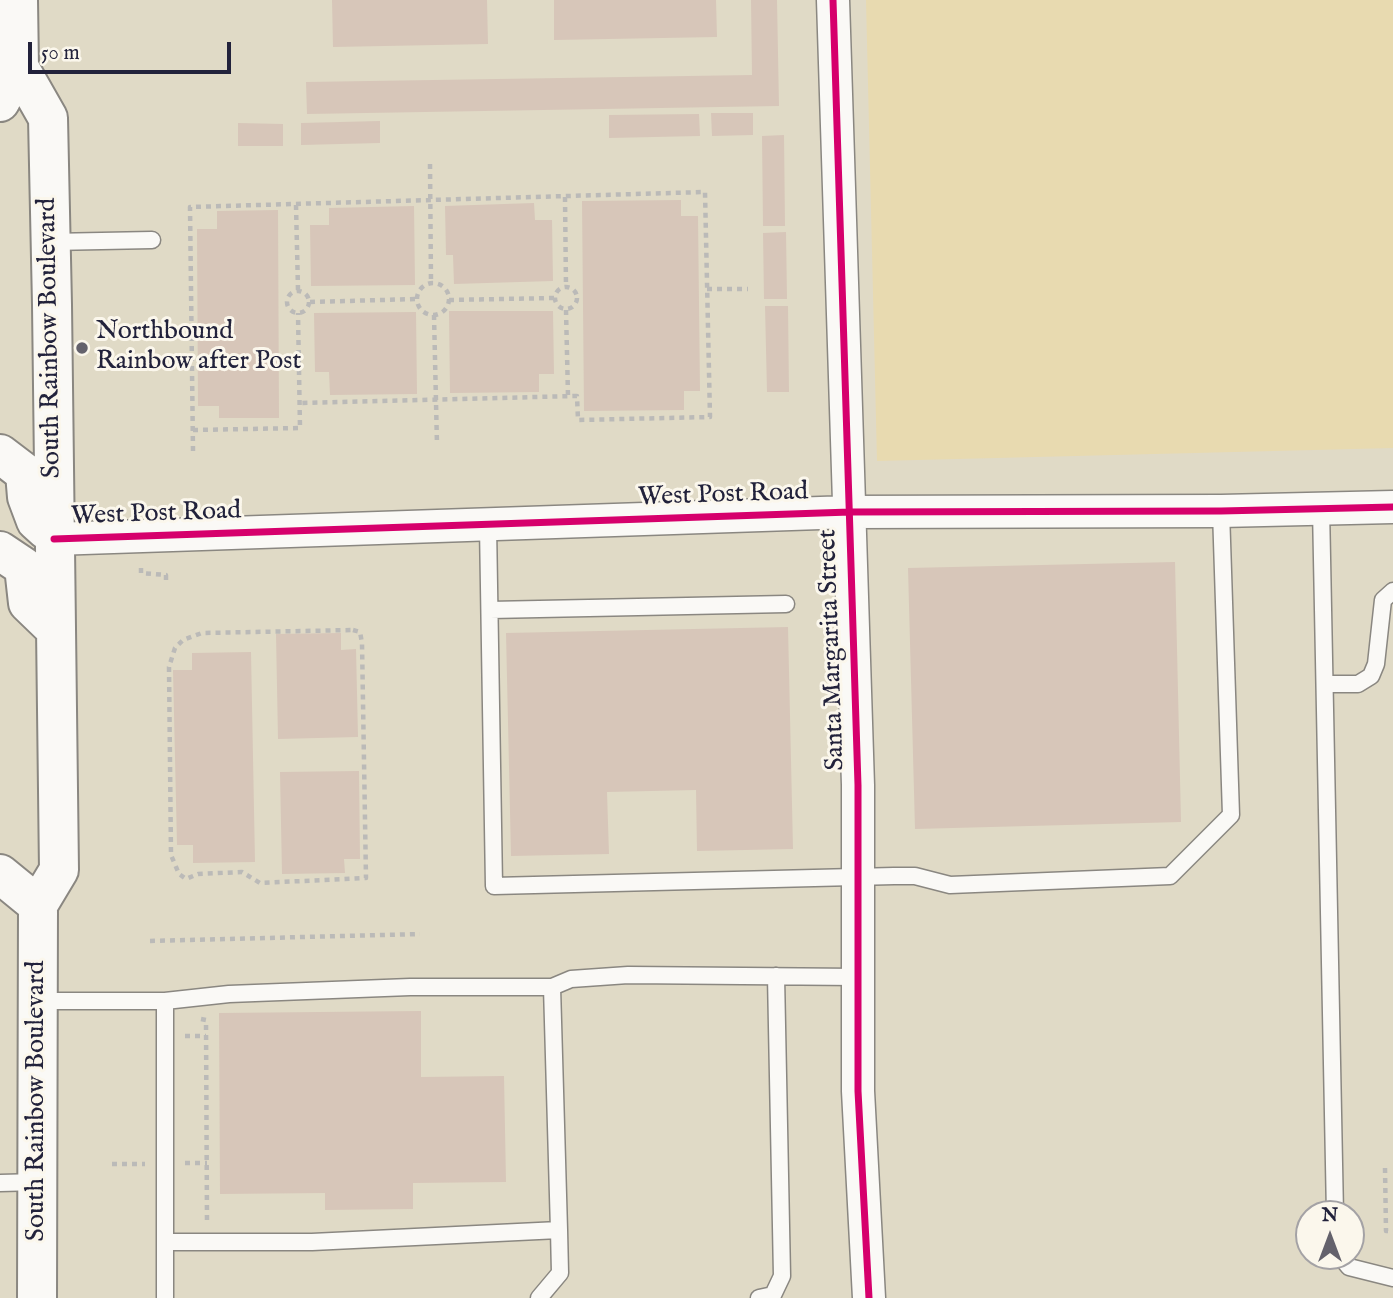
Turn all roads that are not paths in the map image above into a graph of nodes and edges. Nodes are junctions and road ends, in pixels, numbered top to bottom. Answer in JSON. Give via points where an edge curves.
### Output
{"nodes":[{"id":1,"x":833,"y":0,"type":"edge"},
{"id":2,"x":12,"y":13,"type":"edge"},
{"id":3,"x":19,"y":67,"type":"junction"},
{"id":4,"x":0,"y":102,"type":"edge"},
{"id":5,"x":152,"y":240,"type":"dead end"},
{"id":6,"x":51,"y":242,"type":"junction"},
{"id":7,"x":0,"y":454,"type":"edge"},
{"id":8,"x":1393,"y":507,"type":"edge"},
{"id":9,"x":1321,"y":508,"type":"junction"},
{"id":10,"x":1221,"y":511,"type":"junction"},
{"id":11,"x":850,"y":512,"type":"junction"},
{"id":12,"x":488,"y":526,"type":"junction"},
{"id":13,"x":54,"y":539,"type":"junction"},
{"id":14,"x":0,"y":551,"type":"edge"},
{"id":15,"x":1393,"y":591,"type":"edge"},
{"id":16,"x":786,"y":604,"type":"dead end"},
{"id":17,"x":490,"y":610,"type":"junction"},
{"id":18,"x":56,"y":630,"type":"junction"},
{"id":19,"x":1325,"y":684,"type":"junction"},
{"id":20,"x":0,"y":874,"type":"edge"},
{"id":21,"x":858,"y":877,"type":"junction"},
{"id":22,"x":38,"y":905,"type":"junction"},
{"id":23,"x":776,"y":976,"type":"junction"},
{"id":24,"x":858,"y":977,"type":"junction"},
{"id":25,"x":552,"y":987,"type":"junction"},
{"id":26,"x":38,"y":1001,"type":"junction"},
{"id":27,"x":165,"y":1001,"type":"junction"},
{"id":28,"x":38,"y":1182,"type":"junction"},
{"id":29,"x":0,"y":1183,"type":"edge"},
{"id":30,"x":1335,"y":1200,"type":"edge"},
{"id":31,"x":559,"y":1230,"type":"junction"},
{"id":32,"x":165,"y":1242,"type":"junction"},
{"id":33,"x":1358,"y":1270,"type":"edge"},
{"id":34,"x":1393,"y":1278,"type":"edge"},
{"id":35,"x":37,"y":1298,"type":"edge"},
{"id":36,"x":165,"y":1298,"type":"edge"},
{"id":37,"x":540,"y":1298,"type":"edge"},
{"id":38,"x":759,"y":1298,"type":"edge"},
{"id":39,"x":869,"y":1298,"type":"edge"}],
"edges":[{"from":1,"to":11,"type":"street","name":"Santa Margarita Street"},
{"from":2,"to":3,"type":"main road","name":"South Rainbow Boulevard"},
{"from":3,"to":4,"type":"main road","name":"South Rainbow Boulevard"},
{"from":3,"to":6,"type":"main road","name":"South Rainbow Boulevard","via":[[48,118]]},
{"from":5,"to":6,"type":"lane"},
{"from":6,"to":13,"type":"main road","name":"South Rainbow Boulevard"},
{"from":7,"to":13,"type":"main road","via":[[25,473],[36,521]]},
{"from":8,"to":9,"type":"street","name":"West Post Road"},
{"from":9,"to":10,"type":"street","name":"West Post Road"},
{"from":9,"to":19,"type":"lane"},
{"from":10,"to":11,"type":"street","name":"West Post Road"},
{"from":10,"to":21,"type":"lane","via":[[1231,815],[1170,876],[950,885],[915,876]]},
{"from":11,"to":12,"type":"street","name":"West Post Road"},
{"from":11,"to":21,"type":"street","name":"Santa Margarita Street"},
{"from":12,"to":13,"type":"street","name":"West Post Road"},
{"from":12,"to":17,"type":"lane"},
{"from":13,"to":18,"type":"main road","name":"South Rainbow Boulevard"},
{"from":14,"to":18,"type":"main road","via":[[24,567],[28,603]]},
{"from":15,"to":19,"type":"lane","via":[[1383,600],[1371,676],[1358,684]]},
{"from":16,"to":17,"type":"lane"},
{"from":17,"to":21,"type":"lane","via":[[494,886]]},
{"from":18,"to":22,"type":"main road","name":"South Rainbow Boulevard","via":[[58,870]]},
{"from":19,"to":30,"type":"lane"},
{"from":20,"to":22,"type":"main road"},
{"from":21,"to":24,"type":"street","name":"Santa Margarita Street"},
{"from":22,"to":26,"type":"main road","name":"South Rainbow Boulevard"},
{"from":23,"to":24,"type":"lane"},
{"from":23,"to":25,"type":"lane","via":[[628,975],[571,979]]},
{"from":23,"to":38,"type":"lane","via":[[782,1276],[773,1295]]},
{"from":24,"to":39,"type":"street","name":"Santa Margarita Street","via":[[858,1091]]},
{"from":25,"to":27,"type":"lane","via":[[410,987]]},
{"from":25,"to":31,"type":"lane"},
{"from":26,"to":27,"type":"lane"},
{"from":26,"to":28,"type":"main road","name":"South Rainbow Boulevard"},
{"from":27,"to":32,"type":"lane"},
{"from":28,"to":29,"type":"lane"},
{"from":28,"to":35,"type":"main road","name":"South Rainbow Boulevard"},
{"from":31,"to":32,"type":"lane","via":[[312,1242]]},
{"from":31,"to":37,"type":"lane","via":[[560,1273]]},
{"from":32,"to":36,"type":"lane"},
{"from":33,"to":34,"type":"lane"}]}
